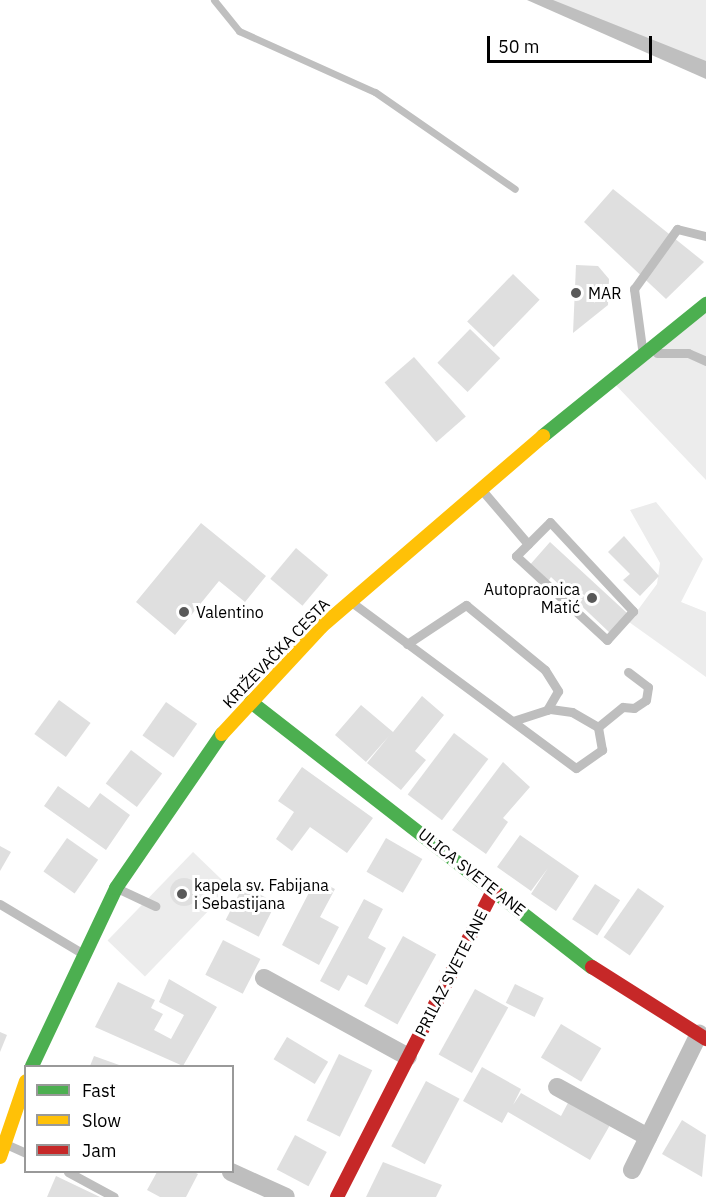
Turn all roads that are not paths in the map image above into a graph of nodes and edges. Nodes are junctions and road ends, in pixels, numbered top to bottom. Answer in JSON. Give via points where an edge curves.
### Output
{"nodes":[{"id":1,"x":706,"y":236,"type":"edge"},
{"id":2,"x":706,"y":304,"type":"edge"},
{"id":3,"x":643,"y":353,"type":"junction"},
{"id":4,"x":706,"y":361,"type":"edge"},
{"id":5,"x":480,"y":487,"type":"junction"},
{"id":6,"x":528,"y":544,"type":"junction"},
{"id":7,"x":350,"y":601,"type":"junction"},
{"id":8,"x":407,"y":644,"type":"junction"},
{"id":9,"x":628,"y":672,"type":"dead end"},
{"id":10,"x":251,"y":702,"type":"junction"},
{"id":11,"x":547,"y":710,"type":"junction"},
{"id":12,"x":513,"y":721,"type":"junction"},
{"id":13,"x":598,"y":727,"type":"junction"},
{"id":14,"x":116,"y":888,"type":"junction"},
{"id":15,"x":494,"y":889,"type":"junction"},
{"id":16,"x":0,"y":904,"type":"edge"},
{"id":17,"x":156,"y":906,"type":"dead end"},
{"id":18,"x":84,"y":954,"type":"junction"},
{"id":19,"x":264,"y":978,"type":"dead end"},
{"id":20,"x":702,"y":1037,"type":"edge"},
{"id":21,"x":408,"y":1057,"type":"junction"},
{"id":22,"x":32,"y":1065,"type":"edge"},
{"id":23,"x":24,"y":1084,"type":"edge"},
{"id":24,"x":557,"y":1087,"type":"dead end"},
{"id":25,"x":5,"y":1112,"type":"edge"},
{"id":26,"x":648,"y":1137,"type":"junction"},
{"id":27,"x":2,"y":1150,"type":"edge"},
{"id":28,"x":24,"y":1153,"type":"edge"},
{"id":29,"x":632,"y":1170,"type":"dead end"},
{"id":30,"x":71,"y":1173,"type":"edge"},
{"id":31,"x":233,"y":1173,"type":"edge"},
{"id":32,"x":114,"y":1197,"type":"edge"},
{"id":33,"x":286,"y":1197,"type":"edge"},
{"id":34,"x":337,"y":1197,"type":"edge"}],
"edges":[{"from":1,"to":3,"type":"lane","via":[[677,230],[634,289]]},
{"from":2,"to":3,"type":"main road","name":"KRIŽEVAČKA CESTA"},
{"from":3,"to":4,"type":"lane","via":[[688,353]]},
{"from":3,"to":5,"type":"main road","name":"KRIŽEVAČKA CESTA"},
{"from":5,"to":6,"type":"lane"},
{"from":5,"to":7,"type":"main road","name":"KRIŽEVAČKA CESTA"},
{"from":6,"to":6,"type":"lane","via":[[550,522],[633,611],[607,640],[516,556]]},
{"from":7,"to":8,"type":"lane"},
{"from":7,"to":10,"type":"main road","name":"KRIŽEVAČKA CESTA"},
{"from":8,"to":11,"type":"lane","via":[[466,605],[545,670],[558,691]]},
{"from":8,"to":12,"type":"lane"},
{"from":9,"to":13,"type":"lane","via":[[648,687],[646,700],[634,708],[624,707]]},
{"from":10,"to":14,"type":"main road","name":"KRIŽEVAČKA CESTA","via":[[203,754]]},
{"from":10,"to":15,"type":"main road","name":"ULICA SVETE ANE"},
{"from":11,"to":12,"type":"lane"},
{"from":11,"to":13,"type":"lane","via":[[572,712]]},
{"from":12,"to":13,"type":"lane","via":[[576,768],[602,750]]},
{"from":14,"to":17,"type":"lane"},
{"from":14,"to":18,"type":"main road","name":"KRIŽEVAČKA CESTA"},
{"from":15,"to":20,"type":"main road","name":"ULICA SVETE ANE","via":[[605,977]]},
{"from":15,"to":21,"type":"main road","name":"PRILAZ SVETE ANE"},
{"from":16,"to":18,"type":"lane"},
{"from":18,"to":22,"type":"main road","name":"KRIŽEVAČKA CESTA"},
{"from":19,"to":21,"type":"street","name":"PRILAZ SVETE ANE"},
{"from":20,"to":26,"type":"street","name":"ULICA SVETE ANE"},
{"from":21,"to":34,"type":"main road","name":"PRILAZ SVETE ANE"},
{"from":23,"to":25,"type":"main road"},
{"from":24,"to":26,"type":"street"},
{"from":25,"to":27,"type":"main road"},
{"from":26,"to":29,"type":"street","name":"ULICA SVETE ANE"},
{"from":27,"to":28,"type":"lane"},
{"from":30,"to":32,"type":"lane"},
{"from":31,"to":33,"type":"street"}]}
